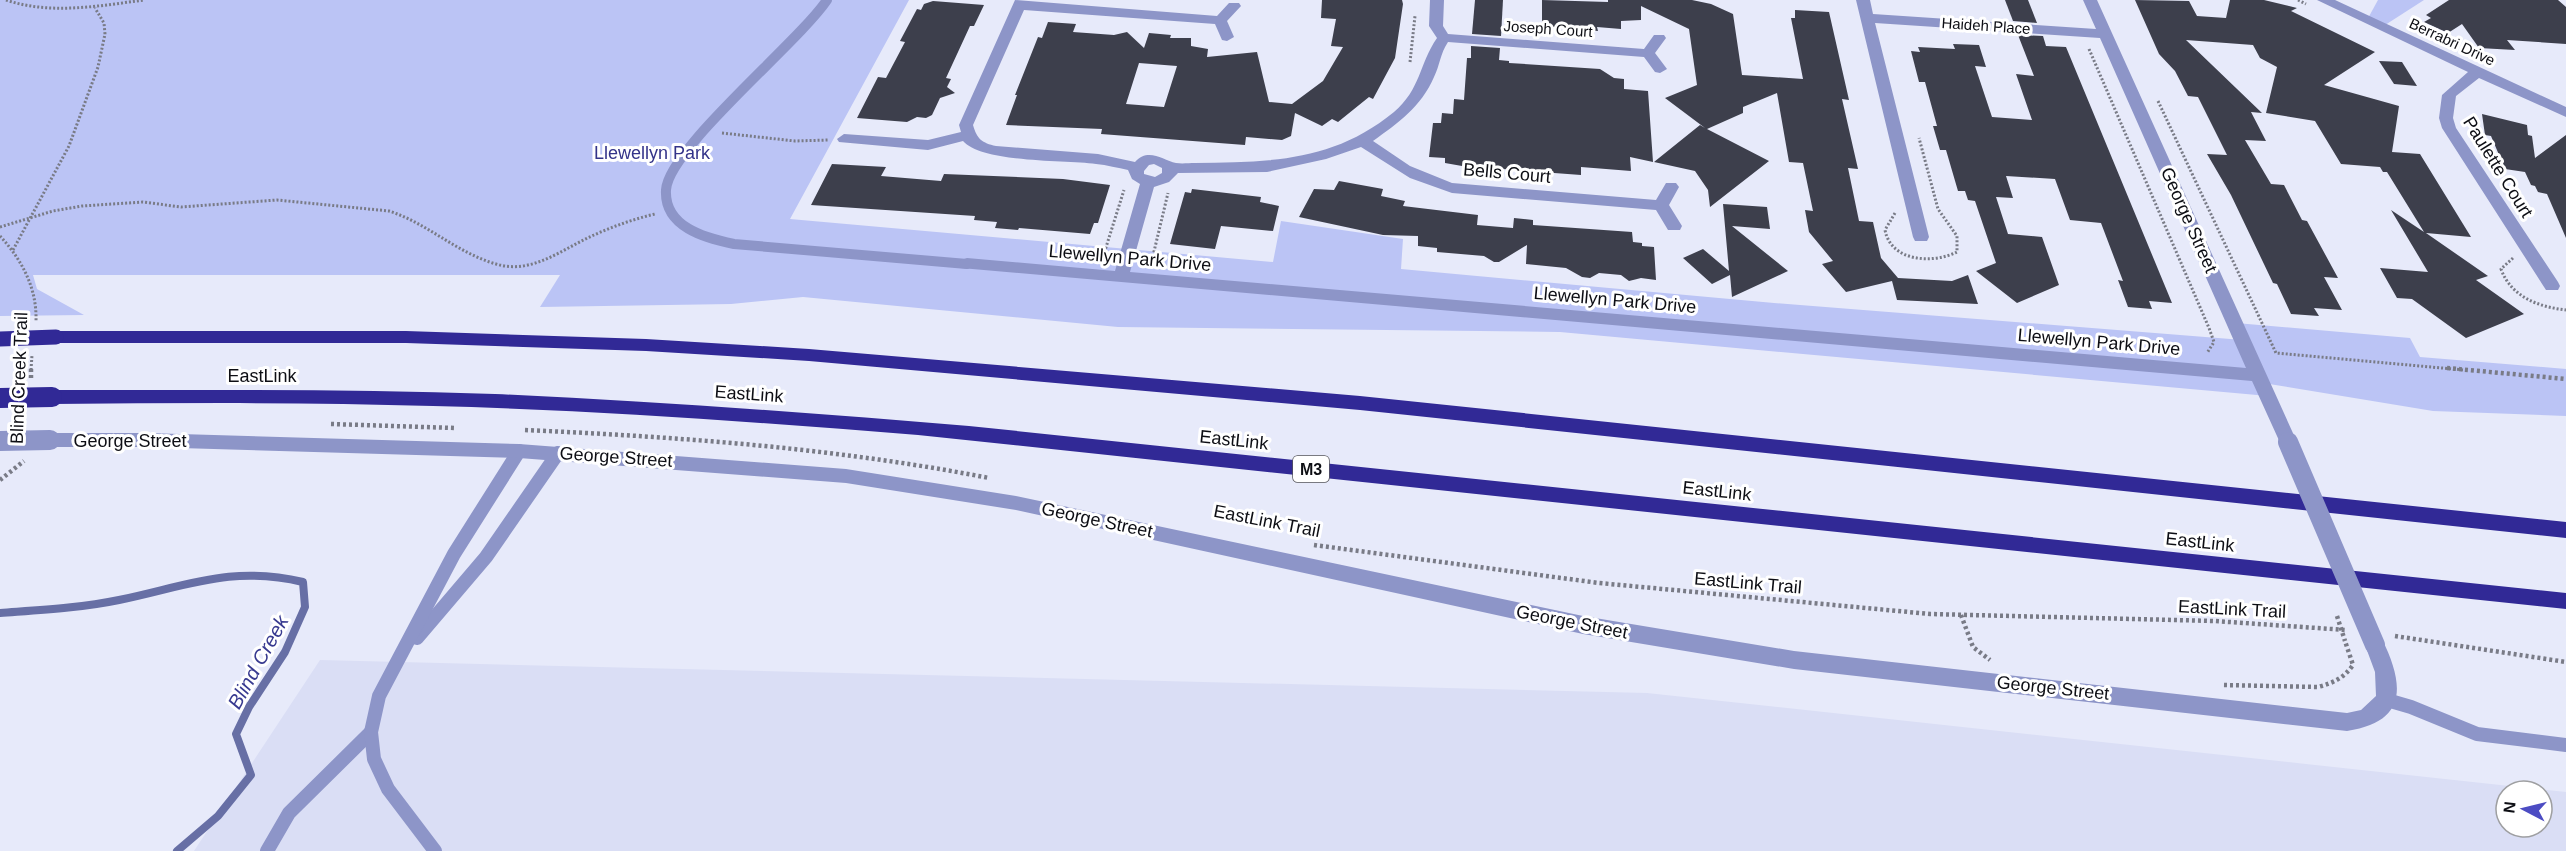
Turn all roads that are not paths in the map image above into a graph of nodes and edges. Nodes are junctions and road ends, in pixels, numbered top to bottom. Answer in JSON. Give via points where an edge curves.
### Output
{"nodes":[{"id":1,"x":827,"y":0,"type":"edge"},
{"id":2,"x":1437,"y":0,"type":"edge"},
{"id":3,"x":1863,"y":0,"type":"edge"},
{"id":4,"x":2324,"y":0,"type":"edge"},
{"id":5,"x":2091,"y":1,"type":"edge"},
{"id":6,"x":1021,"y":3,"type":"edge"},
{"id":7,"x":1234,"y":6,"type":"dead end"},
{"id":8,"x":1868,"y":18,"type":"junction"},
{"id":9,"x":1220,"y":20,"type":"junction"},
{"id":10,"x":2105,"y":34,"type":"junction"},
{"id":11,"x":1227,"y":36,"type":"dead end"},
{"id":12,"x":1444,"y":38,"type":"junction"},
{"id":13,"x":1659,"y":39,"type":"dead end"},
{"id":14,"x":1648,"y":53,"type":"junction"},
{"id":15,"x":1660,"y":69,"type":"dead end"},
{"id":16,"x":2477,"y":72,"type":"junction"},
{"id":17,"x":2566,"y":113,"type":"edge"},
{"id":18,"x":967,"y":135,"type":"junction"},
{"id":19,"x":844,"y":139,"type":"road end"},
{"id":20,"x":1363,"y":141,"type":"junction"},
{"id":21,"x":1137,"y":167,"type":"junction"},
{"id":22,"x":1171,"y":168,"type":"junction"},
{"id":23,"x":1148,"y":182,"type":"junction"},
{"id":24,"x":1671,"y":187,"type":"dead end"},
{"id":25,"x":1661,"y":205,"type":"junction"},
{"id":26,"x":1674,"y":226,"type":"dead end"},
{"id":27,"x":1921,"y":237,"type":"dead end"},
{"id":28,"x":967,"y":264,"type":"joint"},
{"id":29,"x":1121,"y":277,"type":"junction"},
{"id":30,"x":2552,"y":286,"type":"dead end"},
{"id":31,"x":0,"y":339,"type":"edge"},
{"id":32,"x":2259,"y":375,"type":"junction"},
{"id":33,"x":0,"y":398,"type":"edge"},
{"id":34,"x":0,"y":441,"type":"edge"},
{"id":35,"x":519,"y":452,"type":"junction"},
{"id":36,"x":558,"y":453,"type":"junction"},
{"id":37,"x":2566,"y":530,"type":"edge"},
{"id":38,"x":2566,"y":601,"type":"edge"},
{"id":39,"x":403,"y":654,"type":"junction"},
{"id":40,"x":2387,"y":700,"type":"junction"},
{"id":41,"x":371,"y":732,"type":"junction"},
{"id":42,"x":2566,"y":745,"type":"edge"},
{"id":43,"x":267,"y":851,"type":"edge"},
{"id":44,"x":435,"y":851,"type":"edge"}],
"edges":[{"from":1,"to":28,"type":"lane","via":[[685,154],[671,176],[667,195],[672,211],[691,231],[734,244]]},
{"from":2,"to":12,"type":"street","via":[[1436,26]]},
{"from":3,"to":8,"type":"street"},
{"from":4,"to":16,"type":"street","name":"Berrabri Drive"},
{"from":5,"to":10,"type":"street","name":"George Street"},
{"from":6,"to":9,"type":"street"},
{"from":6,"to":18,"type":"street","via":[[966,125]]},
{"from":7,"to":9,"type":"street"},
{"from":8,"to":10,"type":"street","name":"Haideh Place"},
{"from":8,"to":27,"type":"street"},
{"from":9,"to":11,"type":"street"},
{"from":10,"to":32,"type":"street","name":"George Street"},
{"from":12,"to":14,"type":"street","name":"Joseph Court"},
{"from":12,"to":20,"type":"street","via":[[1413,102],[1400,116]]},
{"from":13,"to":14,"type":"street"},
{"from":14,"to":15,"type":"street"},
{"from":16,"to":17,"type":"street","name":"Berrabri Drive"},
{"from":16,"to":30,"type":"street","name":"Paulette Court","via":[[2449,95],[2449,128]]},
{"from":18,"to":19,"type":"street","via":[[928,145]]},
{"from":18,"to":21,"type":"street","via":[[974,144],[987,149],[1098,159]]},
{"from":20,"to":22,"type":"street","via":[[1321,156],[1267,167]]},
{"from":20,"to":25,"type":"street","name":"Bells Court","via":[[1416,177],[1452,188]]},
{"from":21,"to":22,"type":"street","via":[[1155,159]]},
{"from":21,"to":23,"type":"street","via":[[1137,176]]},
{"from":22,"to":23,"type":"street","via":[[1166,179]]},
{"from":23,"to":29,"type":"street"},
{"from":24,"to":25,"type":"street"},
{"from":25,"to":26,"type":"street"},
{"from":28,"to":29,"type":"street","name":"Llewellyn Park Drive"},
{"from":29,"to":32,"type":"street","name":"Llewellyn Park Drive"},
{"from":31,"to":37,"type":"highway","bridge":true,"via":[[406,337],[821,356],[1360,403]]},
{"from":32,"to":40,"type":"street","name":"George Street","bridge":true,"via":[[2379,640]]},
{"from":33,"to":38,"type":"highway","name":"EastLink","number":"M3","bridge":true,"via":[[384,398],[801,418]]},
{"from":34,"to":35,"type":"street","name":"George Street","bridge":true,"via":[[146,440]]},
{"from":35,"to":36,"type":"street","name":"George Street"},
{"from":35,"to":39,"type":"lane","via":[[454,554]]},
{"from":36,"to":39,"type":"lane","via":[[486,557]]},
{"from":36,"to":40,"type":"street","name":"George Street","via":[[751,466],[1016,503],[1583,625],[1794,660],[2337,721],[2366,719]]},
{"from":39,"to":41,"type":"lane","via":[[380,696]]},
{"from":40,"to":42,"type":"lane","via":[[2476,734]]},
{"from":41,"to":43,"type":"lane","via":[[289,813]]},
{"from":41,"to":44,"type":"lane","via":[[374,759],[388,789]]}]}
